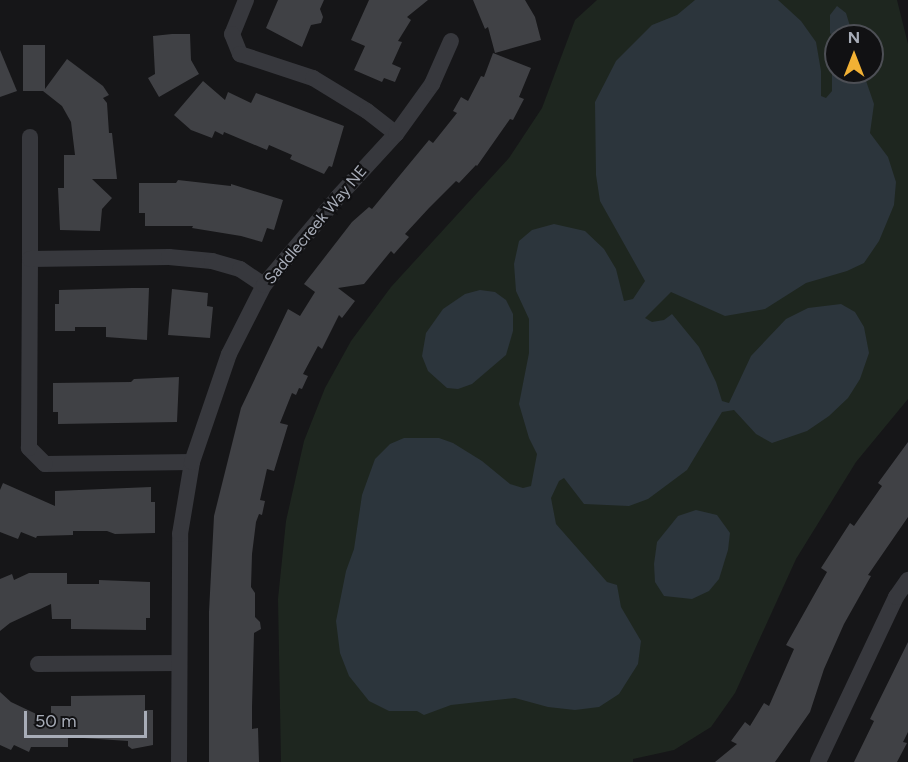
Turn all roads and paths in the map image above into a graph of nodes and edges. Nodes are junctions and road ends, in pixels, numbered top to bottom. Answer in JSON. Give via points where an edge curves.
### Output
{"nodes":[{"id":1,"x":246,"y":0,"type":"edge"},
{"id":2,"x":451,"y":41,"type":"dead end"},
{"id":3,"x":396,"y":134,"type":"junction"},
{"id":4,"x":30,"y":137,"type":"dead end"},
{"id":5,"x":30,"y":259,"type":"junction"},
{"id":6,"x":264,"y":285,"type":"junction"},
{"id":7,"x":192,"y":462,"type":"junction"},
{"id":8,"x":908,"y":580,"type":"edge"},
{"id":9,"x":179,"y":663,"type":"junction"},
{"id":10,"x":38,"y":664,"type":"dead end"},
{"id":11,"x":179,"y":762,"type":"edge"},
{"id":12,"x":818,"y":762,"type":"edge"}],
"edges":[{"from":1,"to":3,"type":"street","via":[[232,34],[240,54],[313,78]]},
{"from":2,"to":3,"type":"street","name":"Saddlecreek Way NE","via":[[432,84]]},
{"from":3,"to":6,"type":"street","name":"Saddlecreek Way NE"},
{"from":4,"to":5,"type":"street"},
{"from":5,"to":6,"type":"street","via":[[169,257],[212,261],[240,269]]},
{"from":5,"to":7,"type":"street","via":[[29,448],[45,464]]},
{"from":6,"to":7,"type":"street","name":"Saddlecreek Way NE","via":[[229,354]]},
{"from":7,"to":9,"type":"street","name":"Saddlecreek Way NE","via":[[180,534]]},
{"from":8,"to":12,"type":"street","via":[[896,597]]},
{"from":9,"to":10,"type":"street"},
{"from":9,"to":11,"type":"street","name":"Saddlecreek Way NE"}]}
